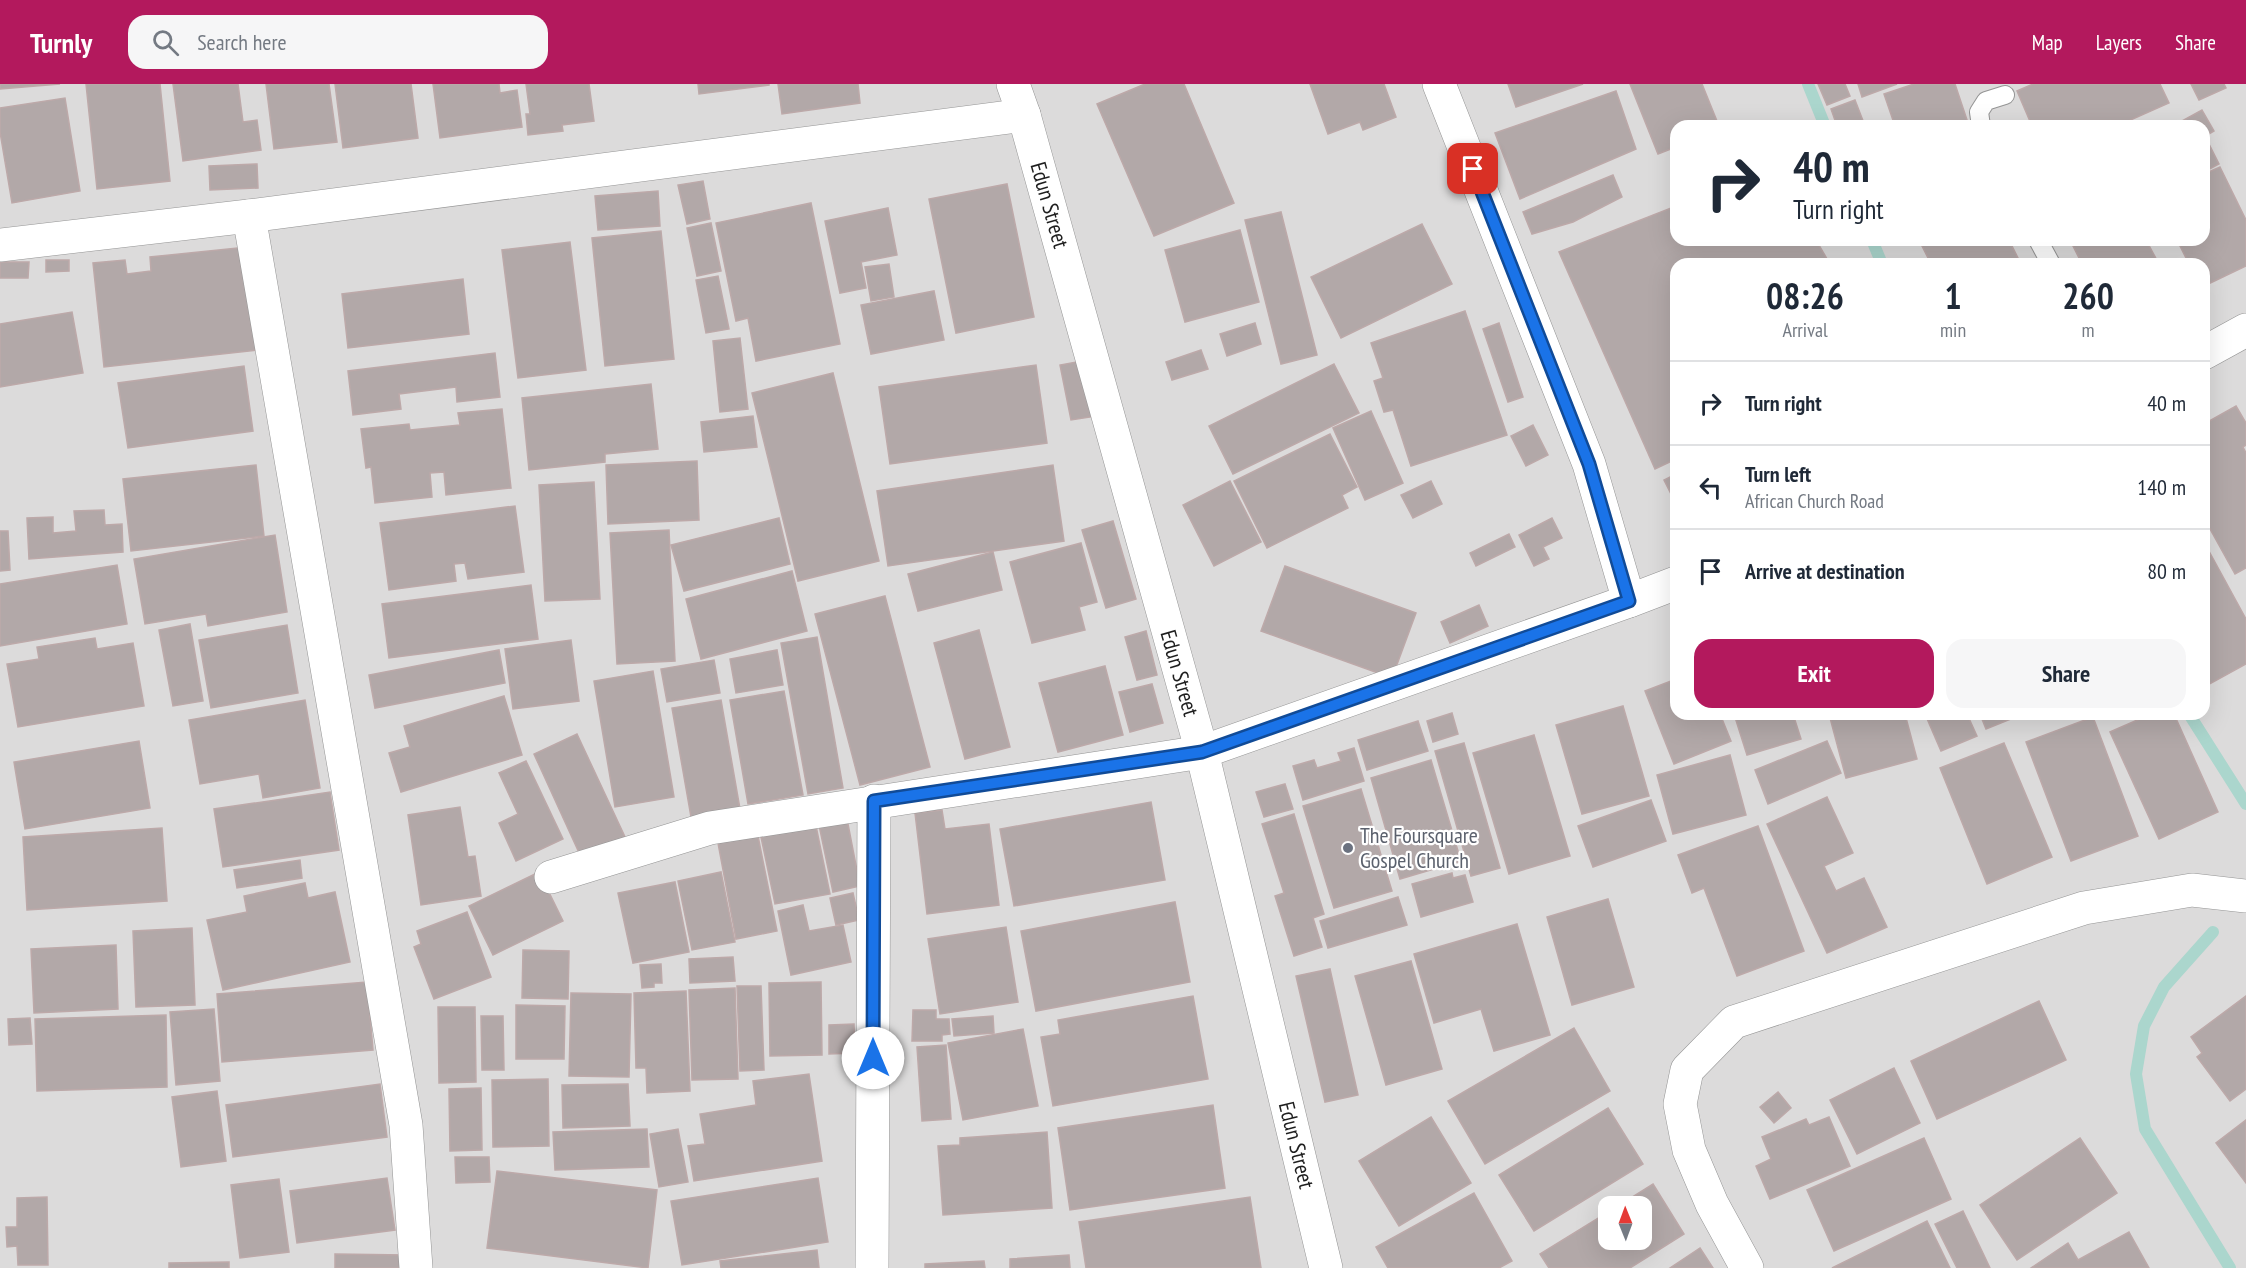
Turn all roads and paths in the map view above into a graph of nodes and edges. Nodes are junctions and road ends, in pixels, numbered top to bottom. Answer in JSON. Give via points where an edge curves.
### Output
{"nodes":[{"id":1,"x":1013,"y":84,"type":"edge"},
{"id":2,"x":1439,"y":84,"type":"edge"},
{"id":3,"x":2005,"y":95,"type":"dead end"},
{"id":4,"x":1024,"y":115,"type":"junction"},
{"id":5,"x":1980,"y":120,"type":"edge"},
{"id":6,"x":249,"y":216,"type":"junction"},
{"id":7,"x":0,"y":244,"type":"edge"},
{"id":8,"x":2246,"y":330,"type":"edge"},
{"id":9,"x":2210,"y":350,"type":"edge"},
{"id":10,"x":1670,"y":585,"type":"edge"},
{"id":11,"x":1629,"y":601,"type":"junction"},
{"id":12,"x":1202,"y":752,"type":"junction"},
{"id":13,"x":874,"y":801,"type":"junction"},
{"id":14,"x":552,"y":877,"type":"dead end"},
{"id":15,"x":2246,"y":896,"type":"edge"},
{"id":16,"x":416,"y":1268,"type":"edge"},
{"id":17,"x":872,"y":1268,"type":"edge"},
{"id":18,"x":1326,"y":1268,"type":"edge"},
{"id":19,"x":1748,"y":1268,"type":"edge"}],
"edges":[{"from":1,"to":4,"type":"street","name":"Edun Street"},
{"from":2,"to":11,"type":"street","via":[[1589,464]]},
{"from":3,"to":5,"type":"lane","via":[[1986,101],[1979,112]]},
{"from":4,"to":6,"type":"street"},
{"from":4,"to":12,"type":"street","name":"Edun Street"},
{"from":6,"to":7,"type":"street"},
{"from":6,"to":16,"type":"street","via":[[406,1125]]},
{"from":8,"to":9,"type":"street"},
{"from":10,"to":11,"type":"street"},
{"from":11,"to":12,"type":"street"},
{"from":12,"to":13,"type":"street"},
{"from":12,"to":18,"type":"street","name":"Edun Street"},
{"from":13,"to":14,"type":"street","via":[[710,828]]},
{"from":13,"to":17,"type":"street"},
{"from":15,"to":19,"type":"street","via":[[2192,890],[2084,908],[1734,1022],[1687,1070],[1680,1104],[1689,1150],[1712,1204]]}]}
